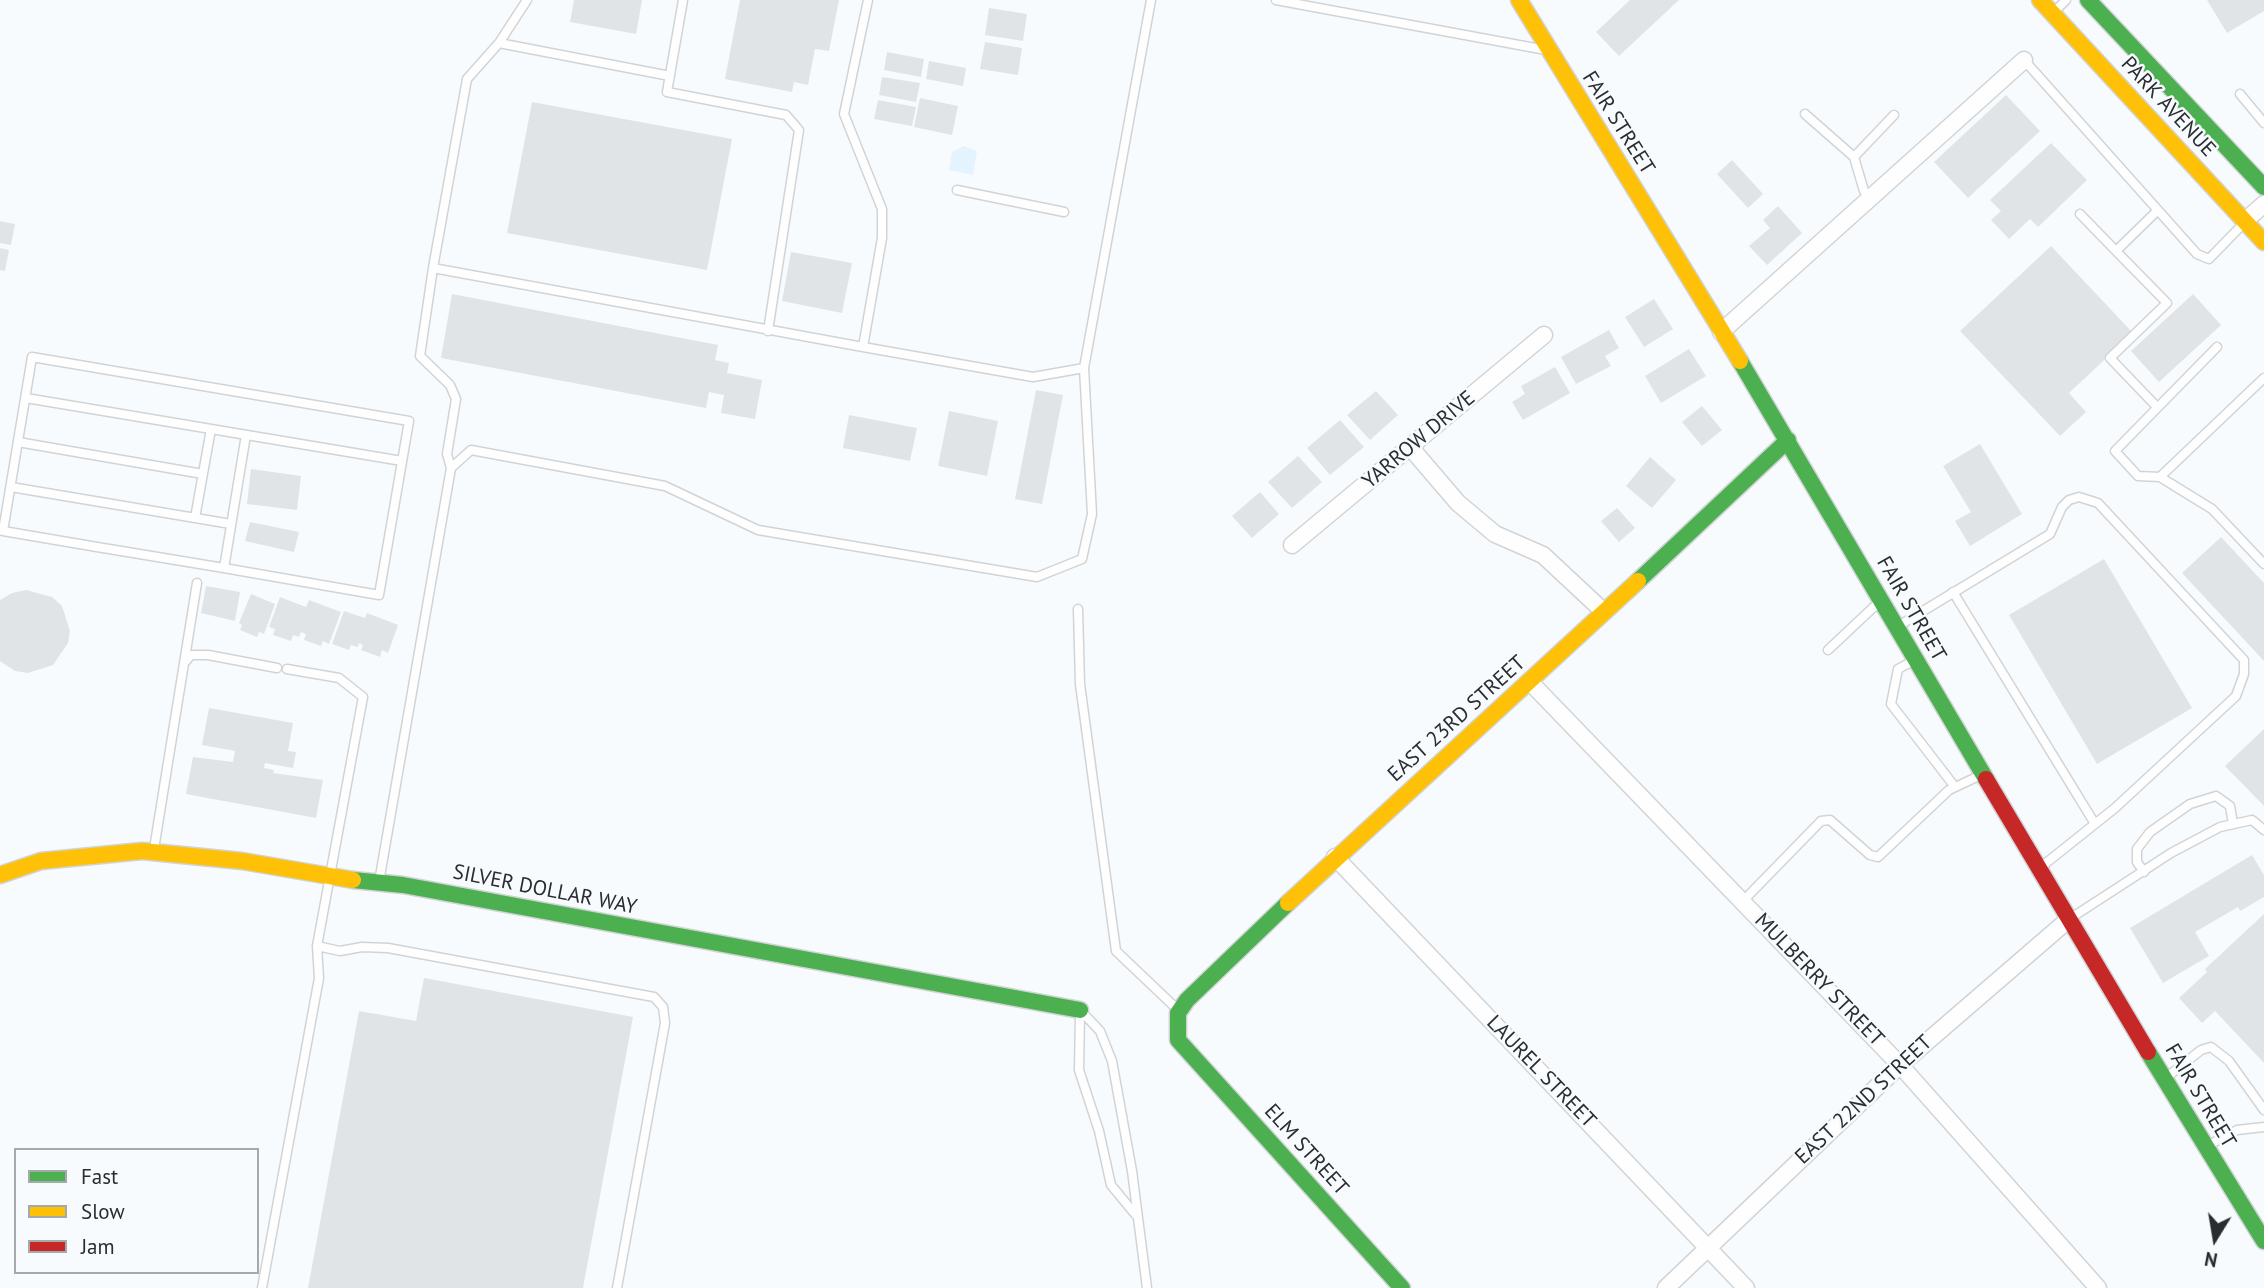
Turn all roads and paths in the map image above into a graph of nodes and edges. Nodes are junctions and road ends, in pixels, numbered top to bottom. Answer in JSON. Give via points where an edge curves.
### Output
{"nodes":[{"id":1,"x":527,"y":0,"type":"edge"},
{"id":2,"x":683,"y":0,"type":"edge"},
{"id":3,"x":868,"y":0,"type":"edge"},
{"id":4,"x":1151,"y":0,"type":"edge"},
{"id":5,"x":1276,"y":0,"type":"edge"},
{"id":6,"x":1519,"y":0,"type":"edge"},
{"id":7,"x":2040,"y":0,"type":"edge"},
{"id":8,"x":2066,"y":0,"type":"edge"},
{"id":9,"x":2088,"y":0,"type":"edge"},
{"id":10,"x":2053,"y":13,"type":"junction"},
{"id":11,"x":499,"y":43,"type":"junction"},
{"id":12,"x":1549,"y":51,"type":"junction"},
{"id":13,"x":2024,"y":60,"type":"joint"},
{"id":14,"x":670,"y":76,"type":"junction"},
{"id":15,"x":2240,"y":94,"type":"dead end"},
{"id":16,"x":1805,"y":114,"type":"dead end"},
{"id":17,"x":1894,"y":115,"type":"dead end"},
{"id":18,"x":2264,"y":123,"type":"edge"},
{"id":19,"x":1854,"y":157,"type":"junction"},
{"id":20,"x":2264,"y":187,"type":"edge"},
{"id":21,"x":957,"y":190,"type":"dead end"},
{"id":22,"x":1871,"y":198,"type":"junction"},
{"id":23,"x":2264,"y":204,"type":"edge"},
{"id":24,"x":2158,"y":209,"type":"junction"},
{"id":25,"x":1064,"y":212,"type":"dead end"},
{"id":26,"x":2080,"y":214,"type":"dead end"},
{"id":27,"x":2245,"y":221,"type":"junction"},
{"id":28,"x":2264,"y":242,"type":"edge"},
{"id":29,"x":2116,"y":251,"type":"junction"},
{"id":30,"x":433,"y":268,"type":"junction"},
{"id":31,"x":768,"y":331,"type":"junction"},
{"id":32,"x":1721,"y":332,"type":"junction"},
{"id":33,"x":1544,"y":335,"type":"dead end"},
{"id":34,"x":863,"y":347,"type":"junction"},
{"id":35,"x":2217,"y":347,"type":"dead end"},
{"id":36,"x":1084,"y":368,"type":"junction"},
{"id":37,"x":2264,"y":378,"type":"edge"},
{"id":38,"x":26,"y":398,"type":"junction"},
{"id":39,"x":2157,"y":407,"type":"junction"},
{"id":40,"x":211,"y":429,"type":"junction"},
{"id":41,"x":246,"y":435,"type":"junction"},
{"id":42,"x":1788,"y":440,"type":"junction"},
{"id":43,"x":18,"y":442,"type":"junction"},
{"id":44,"x":1410,"y":447,"type":"junction"},
{"id":45,"x":402,"y":461,"type":"junction"},
{"id":46,"x":451,"y":468,"type":"junction"},
{"id":47,"x":203,"y":474,"type":"junction"},
{"id":48,"x":2160,"y":477,"type":"junction"},
{"id":49,"x":11,"y":487,"type":"junction"},
{"id":50,"x":195,"y":518,"type":"junction"},
{"id":51,"x":231,"y":524,"type":"junction"},
{"id":52,"x":1,"y":530,"type":"edge"},
{"id":53,"x":1292,"y":545,"type":"dead end"},
{"id":54,"x":2264,"y":564,"type":"edge"},
{"id":55,"x":224,"y":568,"type":"junction"},
{"id":56,"x":197,"y":583,"type":"dead end"},
{"id":57,"x":1954,"y":592,"type":"junction"},
{"id":58,"x":1881,"y":600,"type":"junction"},
{"id":59,"x":1078,"y":609,"type":"dead end"},
{"id":60,"x":1603,"y":611,"type":"junction"},
{"id":61,"x":1897,"y":626,"type":"junction"},
{"id":62,"x":1828,"y":650,"type":"dead end"},
{"id":63,"x":1916,"y":659,"type":"junction"},
{"id":64,"x":184,"y":664,"type":"junction"},
{"id":65,"x":277,"y":668,"type":"dead end"},
{"id":66,"x":287,"y":669,"type":"dead end"},
{"id":67,"x":1530,"y":682,"type":"junction"},
{"id":68,"x":1983,"y":774,"type":"junction"},
{"id":69,"x":1955,"y":787,"type":"junction"},
{"id":70,"x":2095,"y":824,"type":"junction"},
{"id":71,"x":2232,"y":824,"type":"junction"},
{"id":72,"x":2264,"y":830,"type":"edge"},
{"id":73,"x":153,"y":852,"type":"junction"},
{"id":74,"x":1335,"y":857,"type":"junction"},
{"id":75,"x":2038,"y":869,"type":"junction"},
{"id":76,"x":2144,"y":872,"type":"junction"},
{"id":77,"x":0,"y":875,"type":"edge"},
{"id":78,"x":329,"y":877,"type":"junction"},
{"id":79,"x":379,"y":883,"type":"junction"},
{"id":80,"x":1743,"y":901,"type":"junction"},
{"id":81,"x":2068,"y":920,"type":"junction"},
{"id":82,"x":317,"y":946,"type":"junction"},
{"id":83,"x":1080,"y":1010,"type":"junction"},
{"id":84,"x":1179,"y":1012,"type":"junction"},
{"id":85,"x":1900,"y":1065,"type":"junction"},
{"id":86,"x":2165,"y":1079,"type":"junction"},
{"id":87,"x":2264,"y":1110,"type":"edge"},
{"id":88,"x":2264,"y":1127,"type":"edge"},
{"id":89,"x":2206,"y":1146,"type":"junction"},
{"id":90,"x":1136,"y":1215,"type":"junction"},
{"id":91,"x":2264,"y":1241,"type":"edge"},
{"id":92,"x":1708,"y":1247,"type":"junction"},
{"id":93,"x":262,"y":1288,"type":"edge"},
{"id":94,"x":617,"y":1288,"type":"edge"},
{"id":95,"x":1147,"y":1288,"type":"edge"},
{"id":96,"x":1402,"y":1288,"type":"edge"},
{"id":97,"x":1666,"y":1288,"type":"edge"},
{"id":98,"x":1746,"y":1288,"type":"edge"},
{"id":99,"x":2098,"y":1288,"type":"edge"}],
"edges":[{"from":1,"to":11,"type":"lane"},
{"from":2,"to":14,"type":"lane"},
{"from":3,"to":34,"type":"lane","via":[[844,114],[882,209],[882,238]]},
{"from":4,"to":36,"type":"lane"},
{"from":5,"to":12,"type":"lane"},
{"from":6,"to":12,"type":"street","name":"FAIR STREET"},
{"from":7,"to":10,"type":"street","name":"PARK AVENUE"},
{"from":8,"to":10,"type":"lane"},
{"from":9,"to":20,"type":"street","name":"PARK AVENUE"},
{"from":10,"to":27,"type":"street","name":"PARK AVENUE"},
{"from":11,"to":14,"type":"lane"},
{"from":11,"to":30,"type":"lane","via":[[467,79]]},
{"from":12,"to":32,"type":"street","name":"FAIR STREET"},
{"from":13,"to":22,"type":"street"},
{"from":13,"to":24,"type":"lane"},
{"from":14,"to":31,"type":"lane","via":[[667,93],[786,115],[799,130]]},
{"from":15,"to":18,"type":"lane"},
{"from":16,"to":19,"type":"lane"},
{"from":17,"to":19,"type":"lane"},
{"from":19,"to":22,"type":"lane","via":[[1864,191]]},
{"from":21,"to":25,"type":"lane"},
{"from":22,"to":32,"type":"street"},
{"from":23,"to":27,"type":"street"},
{"from":24,"to":27,"type":"lane","via":[[2204,259]]},
{"from":24,"to":29,"type":"lane"},
{"from":26,"to":29,"type":"lane"},
{"from":27,"to":28,"type":"street","name":"PARK AVENUE"},
{"from":29,"to":39,"type":"lane","via":[[2166,303],[2110,358]]},
{"from":30,"to":31,"type":"lane"},
{"from":30,"to":46,"type":"lane","via":[[420,356],[450,385],[456,399],[447,454]]},
{"from":31,"to":34,"type":"lane"},
{"from":32,"to":42,"type":"street","name":"FAIR STREET"},
{"from":33,"to":44,"type":"street","name":"YARROW DRIVE"},
{"from":34,"to":36,"type":"lane","via":[[1033,377]]},
{"from":35,"to":39,"type":"lane"},
{"from":36,"to":46,"type":"lane","via":[[1092,514],[1082,559],[1037,577],[758,530],[665,486],[484,452],[471,450]]},
{"from":37,"to":48,"type":"lane"},
{"from":38,"to":40,"type":"lane"},
{"from":38,"to":43,"type":"lane"},
{"from":38,"to":45,"type":"lane","via":[[32,357],[409,421]]},
{"from":39,"to":48,"type":"lane","via":[[2115,451],[2138,476]]},
{"from":40,"to":41,"type":"lane"},
{"from":40,"to":47,"type":"lane"},
{"from":41,"to":45,"type":"lane"},
{"from":41,"to":51,"type":"lane"},
{"from":42,"to":58,"type":"street","name":"FAIR STREET"},
{"from":42,"to":60,"type":"street","name":"EAST 23RD STREET"},
{"from":43,"to":47,"type":"lane"},
{"from":43,"to":49,"type":"lane"},
{"from":44,"to":53,"type":"street","name":"YARROW DRIVE"},
{"from":44,"to":60,"type":"street","via":[[1458,503],[1495,534],[1543,555]]},
{"from":45,"to":55,"type":"lane","via":[[379,594]]},
{"from":46,"to":79,"type":"lane"},
{"from":47,"to":50,"type":"lane"},
{"from":48,"to":54,"type":"lane","via":[[2212,509]]},
{"from":49,"to":50,"type":"lane"},
{"from":49,"to":52,"type":"lane"},
{"from":50,"to":51,"type":"lane"},
{"from":51,"to":55,"type":"lane"},
{"from":52,"to":55,"type":"lane"},
{"from":56,"to":64,"type":"lane"},
{"from":57,"to":61,"type":"lane"},
{"from":57,"to":70,"type":"lane"},
{"from":57,"to":70,"type":"lane","via":[[2050,534],[2062,508],[2079,497],[2098,503],[2244,660],[2235,696]]},
{"from":58,"to":61,"type":"street","name":"FAIR STREET"},
{"from":58,"to":62,"type":"lane"},
{"from":59,"to":84,"type":"lane","via":[[1080,684],[1116,951]]},
{"from":60,"to":67,"type":"street","name":"EAST 23RD STREET"},
{"from":61,"to":63,"type":"street","name":"FAIR STREET"},
{"from":63,"to":68,"type":"street","name":"FAIR STREET"},
{"from":63,"to":69,"type":"lane","via":[[1898,669],[1891,704]]},
{"from":64,"to":65,"type":"lane","via":[[191,655],[208,655]]},
{"from":64,"to":73,"type":"lane"},
{"from":66,"to":78,"type":"lane","via":[[339,678],[363,697]]},
{"from":67,"to":74,"type":"street","name":"EAST 23RD STREET"},
{"from":67,"to":80,"type":"street","name":"MULBERRY STREET"},
{"from":68,"to":69,"type":"lane"},
{"from":68,"to":75,"type":"street","name":"FAIR STREET"},
{"from":69,"to":80,"type":"lane","via":[[1878,857],[1830,820],[1821,821]]},
{"from":70,"to":75,"type":"lane"},
{"from":71,"to":72,"type":"lane","via":[[2252,820]]},
{"from":71,"to":76,"type":"lane","via":[[2171,853]]},
{"from":71,"to":76,"type":"lane","via":[[2230,806],[2216,796],[2190,804],[2150,832],[2137,849],[2137,862]]},
{"from":73,"to":77,"type":"street","name":"SILVER DOLLAR WAY","via":[[41,861]]},
{"from":73,"to":78,"type":"street","name":"SILVER DOLLAR WAY","via":[[242,861]]},
{"from":74,"to":84,"type":"street","name":"EAST 23RD STREET"},
{"from":74,"to":92,"type":"street","name":"LAUREL STREET"},
{"from":75,"to":81,"type":"street","name":"FAIR STREET"},
{"from":76,"to":81,"type":"lane"},
{"from":78,"to":79,"type":"street","name":"SILVER DOLLAR WAY"},
{"from":78,"to":82,"type":"lane"},
{"from":79,"to":83,"type":"street","name":"SILVER DOLLAR WAY"},
{"from":80,"to":85,"type":"street","name":"MULBERRY STREET"},
{"from":81,"to":85,"type":"street","name":"EAST 22ND STREET"},
{"from":81,"to":86,"type":"street","name":"FAIR STREET"},
{"from":82,"to":93,"type":"lane","via":[[318,978]]},
{"from":82,"to":94,"type":"lane","via":[[341,951],[388,948],[654,997],[663,1007],[666,1023]]},
{"from":83,"to":90,"type":"lane","via":[[1100,1031],[1112,1061]]},
{"from":83,"to":90,"type":"lane","via":[[1079,1070],[1111,1185]]},
{"from":84,"to":96,"type":"street","name":"ELM STREET","via":[[1178,1041]]},
{"from":85,"to":92,"type":"street","name":"EAST 22ND STREET"},
{"from":85,"to":99,"type":"street","name":"MULBERRY STREET"},
{"from":86,"to":87,"type":"lane","via":[[2211,1046],[2229,1061]]},
{"from":86,"to":89,"type":"street","name":"FAIR STREET"},
{"from":88,"to":89,"type":"lane","via":[[2237,1130]]},
{"from":89,"to":91,"type":"street","name":"FAIR STREET"},
{"from":90,"to":95,"type":"lane"},
{"from":92,"to":97,"type":"street","name":"EAST 22ND STREET"},
{"from":92,"to":98,"type":"street","name":"LAUREL STREET"}]}
